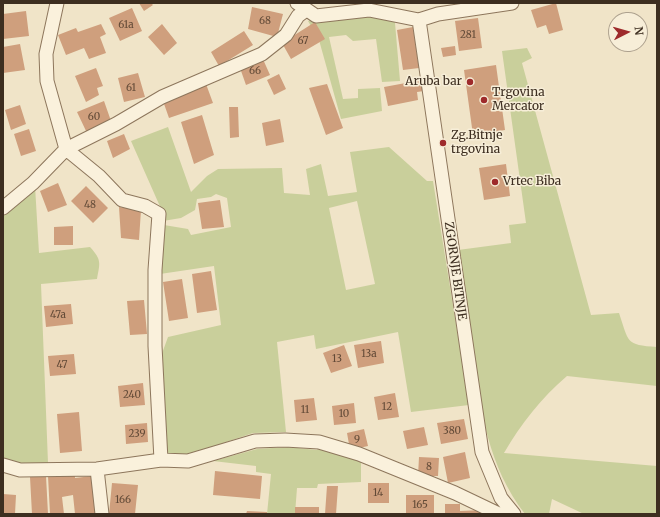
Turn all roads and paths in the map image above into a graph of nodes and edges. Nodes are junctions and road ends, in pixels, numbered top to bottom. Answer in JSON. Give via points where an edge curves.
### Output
{"nodes":[{"id":1,"x":57,"y":3,"type":"edge"},
{"id":2,"x":512,"y":3,"type":"edge"},
{"id":3,"x":301,"y":7,"type":"edge"},
{"id":4,"x":419,"y":20,"type":"junction"},
{"id":5,"x":66,"y":149,"type":"junction"},
{"id":6,"x":3,"y":208,"type":"edge"},
{"id":7,"x":161,"y":460,"type":"junction"},
{"id":8,"x":3,"y":465,"type":"edge"},
{"id":9,"x":97,"y":469,"type":"junction"},
{"id":10,"x":102,"y":514,"type":"edge"},
{"id":11,"x":499,"y":514,"type":"edge"},
{"id":12,"x":514,"y":514,"type":"edge"}],
"edges":[{"from":1,"to":5,"type":"street","via":[[46,54],[47,81]]},
{"from":2,"to":4,"type":"street","via":[[438,14]]},
{"from":3,"to":4,"type":"street","via":[[316,16],[369,10]]},
{"from":3,"to":5,"type":"street","via":[[286,35],[262,54],[162,97]]},
{"from":4,"to":12,"type":"street","name":"ZGORNJE BITNJE","via":[[482,452],[500,498]]},
{"from":5,"to":6,"type":"street","via":[[33,183]]},
{"from":5,"to":7,"type":"street","via":[[99,176],[122,200],[145,206],[159,214],[155,346]]},
{"from":7,"to":9,"type":"street"},
{"from":7,"to":11,"type":"street","via":[[188,461],[255,441],[319,442],[360,454]]},
{"from":8,"to":9,"type":"street","via":[[20,470]]},
{"from":9,"to":10,"type":"street"}]}
